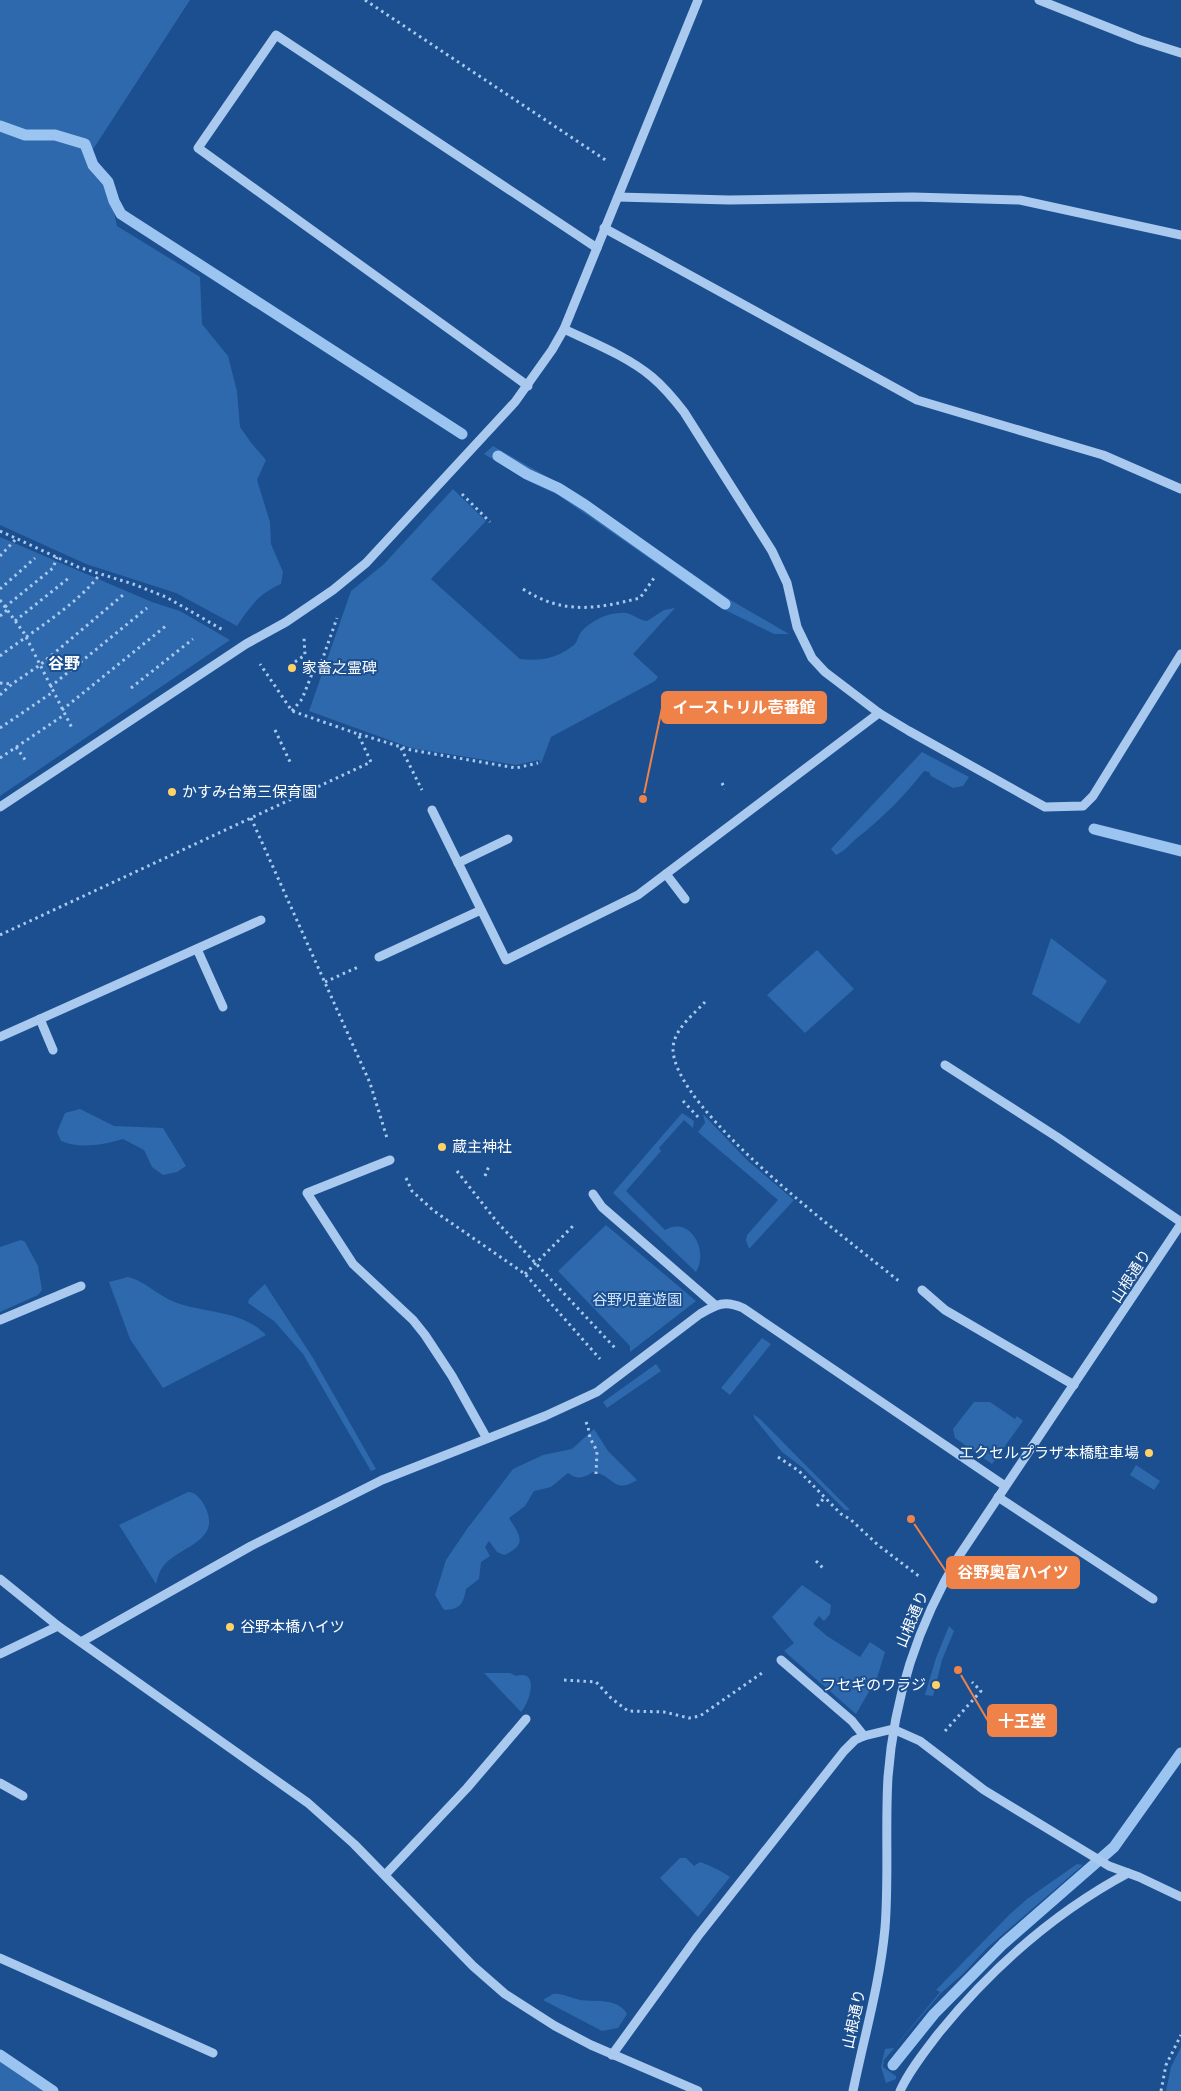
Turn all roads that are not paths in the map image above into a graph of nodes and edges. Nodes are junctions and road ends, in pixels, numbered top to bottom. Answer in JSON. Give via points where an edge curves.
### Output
{"nodes":[{"id":1,"x":698,"y":0,"type":"edge"},
{"id":2,"x":1039,"y":0,"type":"edge"},
{"id":3,"x":1181,"y":53,"type":"edge"},
{"id":4,"x":618,"y":196,"type":"junction"},
{"id":5,"x":604,"y":228,"type":"junction"},
{"id":6,"x":1181,"y":235,"type":"edge"},
{"id":7,"x":597,"y":248,"type":"junction"},
{"id":8,"x":564,"y":329,"type":"junction"},
{"id":9,"x":528,"y":386,"type":"junction"},
{"id":10,"x":1181,"y":489,"type":"edge"},
{"id":11,"x":1181,"y":654,"type":"edge"},
{"id":12,"x":879,"y":713,"type":"junction"},
{"id":13,"x":0,"y":807,"type":"edge"},
{"id":14,"x":432,"y":810,"type":"road end"},
{"id":15,"x":508,"y":839,"type":"dead end"},
{"id":16,"x":458,"y":863,"type":"junction"},
{"id":17,"x":666,"y":874,"type":"junction"},
{"id":18,"x":685,"y":899,"type":"dead end"},
{"id":19,"x":481,"y":910,"type":"junction"},
{"id":20,"x":261,"y":920,"type":"dead end"},
{"id":21,"x":197,"y":949,"type":"junction"},
{"id":22,"x":379,"y":957,"type":"road end"},
{"id":23,"x":223,"y":1007,"type":"dead end"},
{"id":24,"x":40,"y":1019,"type":"junction"},
{"id":25,"x":0,"y":1037,"type":"edge"},
{"id":26,"x":52,"y":1050,"type":"dead end"},
{"id":27,"x":945,"y":1065,"type":"dead end"},
{"id":28,"x":390,"y":1160,"type":"road end"},
{"id":29,"x":593,"y":1194,"type":"dead end"},
{"id":30,"x":1181,"y":1223,"type":"edge"},
{"id":31,"x":81,"y":1286,"type":"dead end"},
{"id":32,"x":922,"y":1290,"type":"road end"},
{"id":33,"x":715,"y":1305,"type":"junction"},
{"id":34,"x":0,"y":1320,"type":"edge"},
{"id":35,"x":1074,"y":1385,"type":"junction"},
{"id":36,"x":486,"y":1437,"type":"junction"},
{"id":37,"x":1005,"y":1486,"type":"junction"},
{"id":38,"x":998,"y":1497,"type":"junction"},
{"id":39,"x":0,"y":1579,"type":"edge"},
{"id":40,"x":1153,"y":1600,"type":"dead end"},
{"id":41,"x":58,"y":1626,"type":"junction"},
{"id":42,"x":81,"y":1642,"type":"junction"},
{"id":43,"x":0,"y":1654,"type":"edge"},
{"id":44,"x":782,"y":1660,"type":"road end"},
{"id":45,"x":526,"y":1719,"type":"dead end"},
{"id":46,"x":893,"y":1729,"type":"junction"},
{"id":47,"x":864,"y":1736,"type":"junction"},
{"id":48,"x":0,"y":1783,"type":"edge"},
{"id":49,"x":23,"y":1796,"type":"dead end"},
{"id":50,"x":1128,"y":1872,"type":"junction"},
{"id":51,"x":385,"y":1875,"type":"junction"},
{"id":52,"x":1181,"y":1897,"type":"edge"},
{"id":53,"x":0,"y":1958,"type":"edge"},
{"id":54,"x":213,"y":2053,"type":"dead end"},
{"id":55,"x":612,"y":2055,"type":"junction"},
{"id":56,"x":698,"y":2091,"type":"edge"},
{"id":57,"x":853,"y":2091,"type":"edge"},
{"id":58,"x":900,"y":2091,"type":"edge"}],
"edges":[{"from":1,"to":4,"type":"street"},
{"from":2,"to":3,"type":"street"},
{"from":4,"to":5,"type":"street"},
{"from":4,"to":6,"type":"street","via":[[729,200],[913,197],[1020,200]]},
{"from":5,"to":7,"type":"street"},
{"from":5,"to":10,"type":"street","via":[[917,400],[1103,455]]},
{"from":7,"to":8,"type":"street"},
{"from":7,"to":9,"type":"street","via":[[276,35],[198,148]]},
{"from":8,"to":9,"type":"street"},
{"from":8,"to":12,"type":"street","via":[[628,361],[668,392],[689,419],[772,551],[787,584],[797,627],[812,658],[825,672]]},
{"from":9,"to":13,"type":"street","via":[[366,563],[333,590]]},
{"from":11,"to":12,"type":"street","via":[[1093,796],[1083,806],[1045,807]]},
{"from":12,"to":17,"type":"street"},
{"from":14,"to":16,"type":"street"},
{"from":15,"to":16,"type":"street"},
{"from":16,"to":19,"type":"street"},
{"from":17,"to":18,"type":"street"},
{"from":17,"to":19,"type":"street","via":[[638,895],[506,960]]},
{"from":19,"to":22,"type":"street"},
{"from":20,"to":21,"type":"street"},
{"from":21,"to":23,"type":"street"},
{"from":21,"to":24,"type":"street"},
{"from":24,"to":25,"type":"street"},
{"from":24,"to":26,"type":"street"},
{"from":27,"to":30,"type":"street"},
{"from":28,"to":36,"type":"street","via":[[306,1194],[353,1264],[425,1335]]},
{"from":29,"to":33,"type":"street","via":[[602,1207]]},
{"from":30,"to":35,"type":"street","name":"山根通り"},
{"from":31,"to":34,"type":"street"},
{"from":32,"to":35,"type":"street","via":[[945,1310]]},
{"from":33,"to":36,"type":"street","via":[[596,1392]]},
{"from":33,"to":37,"type":"street","via":[[731,1302],[743,1308]]},
{"from":35,"to":37,"type":"street","name":"山根通り"},
{"from":36,"to":42,"type":"street","via":[[382,1480],[251,1546]]},
{"from":37,"to":38,"type":"street","name":"山根通り"},
{"from":38,"to":40,"type":"street"},
{"from":38,"to":46,"type":"street","name":"山根通り","via":[[941,1587],[924,1623],[910,1661]]},
{"from":39,"to":41,"type":"street"},
{"from":41,"to":42,"type":"street"},
{"from":41,"to":43,"type":"street"},
{"from":42,"to":51,"type":"street","via":[[308,1803]]},
{"from":44,"to":47,"type":"street","via":[[852,1721]]},
{"from":45,"to":51,"type":"street"},
{"from":46,"to":47,"type":"street"},
{"from":46,"to":50,"type":"street","via":[[920,1741],[984,1790],[1108,1866]]},
{"from":46,"to":57,"type":"street","name":"山根通り","via":[[888,1777],[885,1929]]},
{"from":47,"to":55,"type":"street","via":[[844,1751],[698,1936]]},
{"from":48,"to":49,"type":"street"},
{"from":50,"to":52,"type":"street"},
{"from":50,"to":58,"type":"street","via":[[1094,1890],[1059,1916],[984,1984],[925,2051]]},
{"from":51,"to":55,"type":"street","via":[[489,1981],[555,2026]]},
{"from":53,"to":54,"type":"street"},
{"from":55,"to":56,"type":"street"}]}
